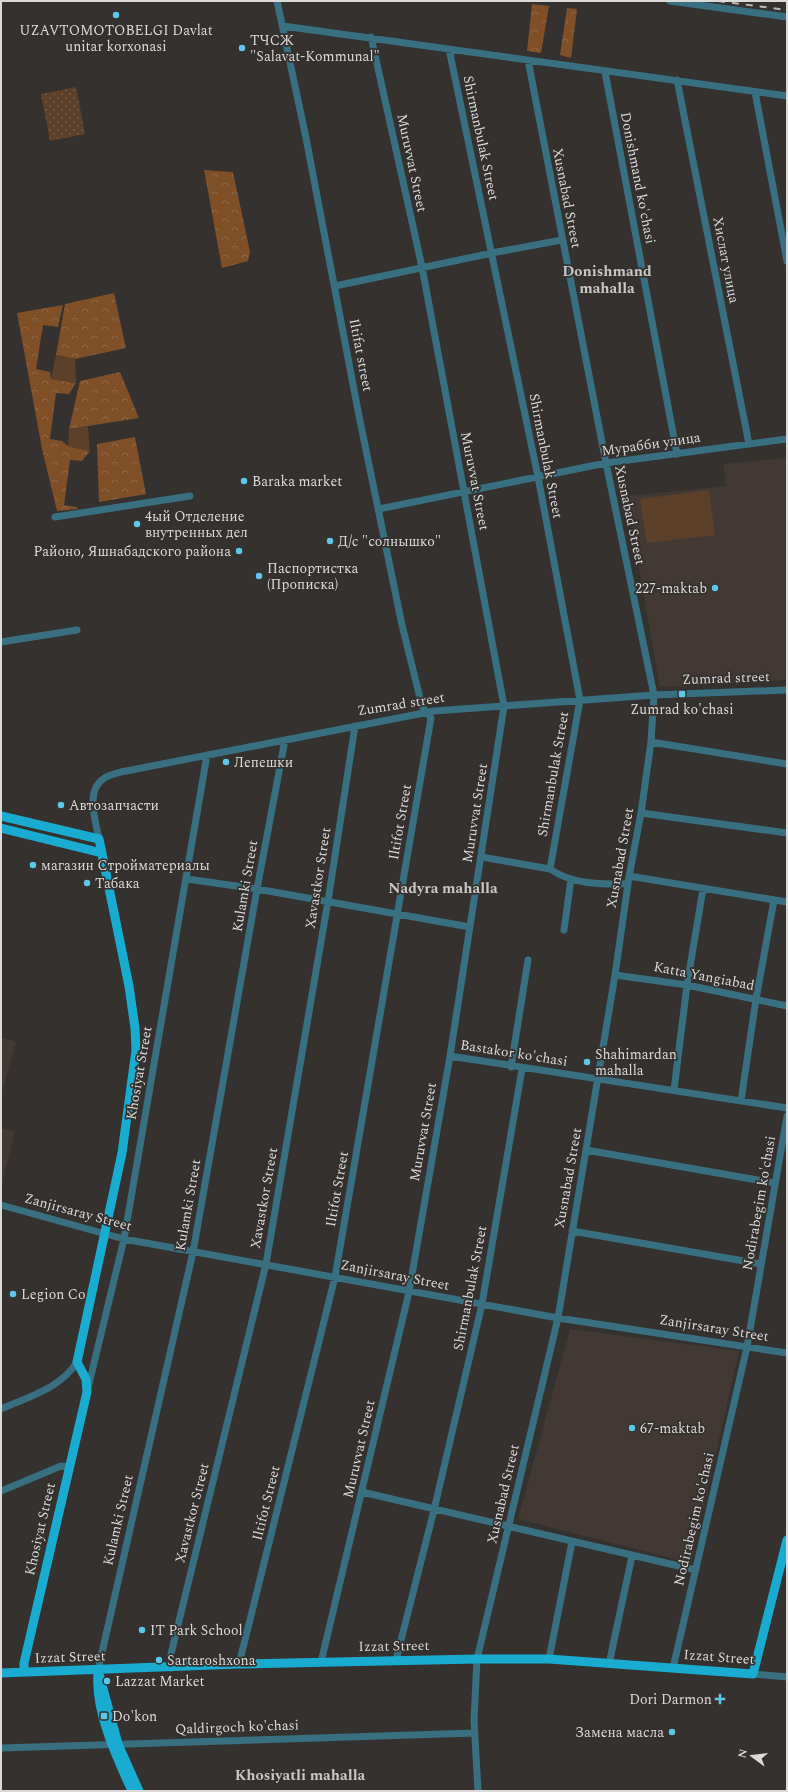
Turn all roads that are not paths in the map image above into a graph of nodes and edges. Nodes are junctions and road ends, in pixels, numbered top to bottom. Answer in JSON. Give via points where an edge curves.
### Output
{"nodes":[{"id":1,"x":277,"y":1,"type":"edge"},
{"id":2,"x":670,"y":1,"type":"edge"},
{"id":3,"x":787,"y":17,"type":"edge"},
{"id":4,"x":283,"y":26,"type":"junction"},
{"id":5,"x":371,"y":37,"type":"junction"},
{"id":6,"x":449,"y":49,"type":"junction"},
{"id":7,"x":528,"y":60,"type":"junction"},
{"id":8,"x":605,"y":72,"type":"junction"},
{"id":9,"x":677,"y":80,"type":"junction"},
{"id":10,"x":755,"y":92,"type":"junction"},
{"id":11,"x":787,"y":96,"type":"edge"},
{"id":12,"x":562,"y":240,"type":"junction"},
{"id":13,"x":492,"y":253,"type":"junction"},
{"id":14,"x":787,"y":261,"type":"edge"},
{"id":15,"x":422,"y":268,"type":"junction"},
{"id":16,"x":335,"y":286,"type":"junction"},
{"id":17,"x":787,"y":439,"type":"edge"},
{"id":18,"x":749,"y":444,"type":"junction"},
{"id":19,"x":677,"y":454,"type":"junction"},
{"id":20,"x":606,"y":463,"type":"junction"},
{"id":21,"x":538,"y":477,"type":"junction"},
{"id":22,"x":464,"y":492,"type":"junction"},
{"id":23,"x":190,"y":496,"type":"dead end"},
{"id":24,"x":379,"y":509,"type":"junction"},
{"id":25,"x":55,"y":517,"type":"dead end"},
{"id":26,"x":76,"y":630,"type":"dead end"},
{"id":27,"x":1,"y":642,"type":"edge"},
{"id":28,"x":787,"y":690,"type":"edge"},
{"id":29,"x":654,"y":695,"type":"junction"},
{"id":30,"x":580,"y":700,"type":"junction"},
{"id":31,"x":504,"y":706,"type":"junction"},
{"id":32,"x":426,"y":712,"type":"junction"},
{"id":33,"x":355,"y":726,"type":"junction"},
{"id":34,"x":285,"y":740,"type":"junction"},
{"id":35,"x":651,"y":742,"type":"junction"},
{"id":36,"x":207,"y":755,"type":"junction"},
{"id":37,"x":787,"y":764,"type":"edge"},
{"id":38,"x":641,"y":813,"type":"junction"},
{"id":39,"x":1,"y":816,"type":"edge"},
{"id":40,"x":1,"y":828,"type":"edge"},
{"id":41,"x":787,"y":833,"type":"edge"},
{"id":42,"x":99,"y":839,"type":"junction"},
{"id":43,"x":102,"y":853,"type":"junction"},
{"id":44,"x":482,"y":857,"type":"junction"},
{"id":45,"x":550,"y":869,"type":"junction"},
{"id":46,"x":187,"y":879,"type":"junction"},
{"id":47,"x":571,"y":879,"type":"junction"},
{"id":48,"x":628,"y":880,"type":"junction"},
{"id":49,"x":257,"y":889,"type":"junction"},
{"id":50,"x":703,"y":889,"type":"junction"},
{"id":51,"x":774,"y":900,"type":"junction"},
{"id":52,"x":328,"y":902,"type":"junction"},
{"id":53,"x":787,"y":902,"type":"edge"},
{"id":54,"x":398,"y":914,"type":"junction"},
{"id":55,"x":470,"y":927,"type":"junction"},
{"id":56,"x":564,"y":930,"type":"dead end"},
{"id":57,"x":528,"y":960,"type":"dead end"},
{"id":58,"x":615,"y":975,"type":"junction"},
{"id":59,"x":687,"y":985,"type":"junction"},
{"id":60,"x":756,"y":999,"type":"junction"},
{"id":61,"x":787,"y":1006,"type":"edge"},
{"id":62,"x":450,"y":1056,"type":"junction"},
{"id":63,"x":511,"y":1066,"type":"junction"},
{"id":64,"x":522,"y":1069,"type":"junction"},
{"id":65,"x":598,"y":1079,"type":"junction"},
{"id":66,"x":674,"y":1090,"type":"junction"},
{"id":67,"x":741,"y":1101,"type":"junction"},
{"id":68,"x":787,"y":1108,"type":"edge"},
{"id":69,"x":787,"y":1116,"type":"edge"},
{"id":70,"x":586,"y":1150,"type":"junction"},
{"id":71,"x":775,"y":1183,"type":"junction"},
{"id":72,"x":1,"y":1205,"type":"edge"},
{"id":73,"x":572,"y":1231,"type":"junction"},
{"id":74,"x":105,"y":1235,"type":"junction"},
{"id":75,"x":124,"y":1239,"type":"junction"},
{"id":76,"x":193,"y":1252,"type":"junction"},
{"id":77,"x":266,"y":1264,"type":"junction"},
{"id":78,"x":761,"y":1264,"type":"junction"},
{"id":79,"x":336,"y":1277,"type":"junction"},
{"id":80,"x":409,"y":1292,"type":"junction"},
{"id":81,"x":482,"y":1304,"type":"junction"},
{"id":82,"x":558,"y":1318,"type":"junction"},
{"id":83,"x":747,"y":1347,"type":"junction"},
{"id":84,"x":787,"y":1353,"type":"edge"},
{"id":85,"x":77,"y":1362,"type":"junction"},
{"id":86,"x":87,"y":1392,"type":"junction"},
{"id":87,"x":1,"y":1409,"type":"edge"},
{"id":88,"x":69,"y":1467,"type":"junction"},
{"id":89,"x":1,"y":1491,"type":"edge"},
{"id":90,"x":362,"y":1492,"type":"junction"},
{"id":91,"x":434,"y":1510,"type":"junction"},
{"id":92,"x":508,"y":1527,"type":"junction"},
{"id":93,"x":787,"y":1540,"type":"edge"},
{"id":94,"x":572,"y":1542,"type":"junction"},
{"id":95,"x":632,"y":1556,"type":"junction"},
{"id":96,"x":696,"y":1570,"type":"junction"},
{"id":97,"x":477,"y":1659,"type":"junction"},
{"id":98,"x":550,"y":1659,"type":"junction"},
{"id":99,"x":396,"y":1660,"type":"junction"},
{"id":100,"x":323,"y":1662,"type":"junction"},
{"id":101,"x":239,"y":1664,"type":"junction"},
{"id":102,"x":608,"y":1664,"type":"junction"},
{"id":103,"x":171,"y":1668,"type":"junction"},
{"id":104,"x":673,"y":1668,"type":"junction"},
{"id":105,"x":98,"y":1670,"type":"junction"},
{"id":106,"x":24,"y":1672,"type":"junction"},
{"id":107,"x":1,"y":1673,"type":"edge"},
{"id":108,"x":753,"y":1674,"type":"junction"},
{"id":109,"x":787,"y":1677,"type":"edge"},
{"id":110,"x":475,"y":1733,"type":"junction"},
{"id":111,"x":114,"y":1744,"type":"junction"},
{"id":112,"x":1,"y":1748,"type":"edge"},
{"id":113,"x":132,"y":1791,"type":"edge"},
{"id":114,"x":139,"y":1791,"type":"edge"},
{"id":115,"x":478,"y":1791,"type":"edge"}],
"edges":[{"from":1,"to":4,"type":"street","name":"Iltifаt street"},
{"from":2,"to":3,"type":"street"},
{"from":4,"to":5,"type":"street"},
{"from":4,"to":16,"type":"street","name":"Iltifаt street"},
{"from":5,"to":6,"type":"street"},
{"from":5,"to":15,"type":"street","name":"Muruvvat Street"},
{"from":6,"to":7,"type":"street"},
{"from":6,"to":13,"type":"street","name":"Shirmаnbulak Street"},
{"from":7,"to":8,"type":"street"},
{"from":7,"to":12,"type":"street","name":"Xusnabad Street"},
{"from":8,"to":9,"type":"street"},
{"from":8,"to":19,"type":"street","name":"Donishmand ko'chasi"},
{"from":9,"to":10,"type":"street"},
{"from":9,"to":18,"type":"street","name":"Хислат улица"},
{"from":10,"to":11,"type":"street"},
{"from":10,"to":14,"type":"street"},
{"from":12,"to":13,"type":"street"},
{"from":12,"to":20,"type":"street","name":"Xusnabad Street"},
{"from":13,"to":15,"type":"street"},
{"from":13,"to":21,"type":"street","name":"Shirmаnbulak Street"},
{"from":15,"to":16,"type":"street"},
{"from":15,"to":22,"type":"street","name":"Muruvvat Street"},
{"from":16,"to":24,"type":"street","name":"Iltifаt street"},
{"from":17,"to":18,"type":"street","name":"Мурабби улица"},
{"from":18,"to":19,"type":"street","name":"Мурабби улица"},
{"from":19,"to":20,"type":"street","name":"Мурабби улица"},
{"from":20,"to":21,"type":"street","name":"Мурабби улица"},
{"from":20,"to":29,"type":"street","name":"Xusnabad Street"},
{"from":21,"to":22,"type":"street","name":"Мурабби улица"},
{"from":21,"to":30,"type":"street","name":"Shirmаnbulak Street"},
{"from":22,"to":24,"type":"street","name":"Мурабби улица"},
{"from":22,"to":31,"type":"street","name":"Muruvvat Street"},
{"from":23,"to":25,"type":"street"},
{"from":24,"to":32,"type":"street","name":"Iltifаt street","via":[[402,625],[422,706]]},
{"from":26,"to":27,"type":"street"},
{"from":28,"to":29,"type":"street","name":"Zumrad street"},
{"from":29,"to":30,"type":"street","name":"Zumrad street"},
{"from":29,"to":35,"type":"street","name":"Xusnabad Street"},
{"from":30,"to":31,"type":"street","name":"Zumrad street"},
{"from":30,"to":45,"type":"street","name":"Shirmаnbulak Street"},
{"from":31,"to":32,"type":"street","name":"Zumrad street"},
{"from":31,"to":44,"type":"street","name":"Muruvvat Street"},
{"from":32,"to":33,"type":"street","name":"Zumrad street"},
{"from":32,"to":54,"type":"street","name":"Iltifot Street","via":[[431,718]]},
{"from":33,"to":34,"type":"street","name":"Zumrad street"},
{"from":33,"to":52,"type":"street","name":"Xavastkor Street"},
{"from":34,"to":36,"type":"street","name":"Zumrad street"},
{"from":34,"to":49,"type":"street","name":"Kulamki Street"},
{"from":35,"to":37,"type":"street"},
{"from":35,"to":38,"type":"street","name":"Xusnabad Street"},
{"from":36,"to":42,"type":"street","name":"Zumrad street","via":[[121,772],[103,779],[96,788],[93,799]]},
{"from":36,"to":46,"type":"street","name":"Khosiyat Street"},
{"from":38,"to":41,"type":"street"},
{"from":38,"to":48,"type":"street","name":"Xusnabad Street"},
{"from":39,"to":42,"type":"main road"},
{"from":40,"to":43,"type":"main road"},
{"from":42,"to":43,"type":"main road","name":"Zumrad street"},
{"from":43,"to":74,"type":"main road","name":"Khosiyat Street","via":[[129,986],[136,1040],[122,1153]]},
{"from":44,"to":45,"type":"street"},
{"from":44,"to":55,"type":"street","name":"Muruvvat Street"},
{"from":45,"to":47,"type":"street"},
{"from":46,"to":49,"type":"street"},
{"from":46,"to":75,"type":"street","name":"Khosiyat Street"},
{"from":47,"to":48,"type":"street","via":[[594,884]]},
{"from":47,"to":56,"type":"street"},
{"from":48,"to":50,"type":"street"},
{"from":48,"to":58,"type":"street","name":"Xusnabad Street"},
{"from":49,"to":52,"type":"street"},
{"from":49,"to":76,"type":"street","name":"Kulamki Street"},
{"from":50,"to":51,"type":"street"},
{"from":50,"to":59,"type":"street"},
{"from":51,"to":53,"type":"street"},
{"from":51,"to":60,"type":"street"},
{"from":52,"to":54,"type":"street"},
{"from":52,"to":77,"type":"street","name":"Xavastkor Street"},
{"from":54,"to":55,"type":"street"},
{"from":54,"to":79,"type":"street","name":"Iltifot Street"},
{"from":55,"to":62,"type":"street","name":"Muruvvat Street"},
{"from":57,"to":63,"type":"street"},
{"from":58,"to":59,"type":"street","name":"Katta Yangiabad"},
{"from":58,"to":65,"type":"street","name":"Xusnabad Street"},
{"from":59,"to":60,"type":"street","name":"Katta Yangiabad"},
{"from":59,"to":66,"type":"street"},
{"from":60,"to":61,"type":"street","name":"Katta Yangiabad"},
{"from":60,"to":67,"type":"street"},
{"from":62,"to":63,"type":"street","name":"Bastakor ko'chasi"},
{"from":62,"to":80,"type":"street","name":"Muruvvat Street"},
{"from":63,"to":64,"type":"street","name":"Bastakor ko'chasi"},
{"from":64,"to":65,"type":"street","name":"Bastakor ko'chasi"},
{"from":64,"to":81,"type":"street","name":"Shirmanbulak Street"},
{"from":65,"to":66,"type":"street","name":"Bastakor ko'chasi"},
{"from":65,"to":70,"type":"street","name":"Xusnabad Street"},
{"from":66,"to":67,"type":"street","name":"Bastakor ko'chasi"},
{"from":67,"to":68,"type":"street","name":"Bastakor ko'chasi"},
{"from":69,"to":71,"type":"street","name":"Nodirabegim ko'chasi"},
{"from":70,"to":71,"type":"street"},
{"from":70,"to":73,"type":"street","name":"Xusnabad Street"},
{"from":71,"to":78,"type":"street","name":"Nodirabegim ko'chasi"},
{"from":72,"to":74,"type":"street","name":"Zanjirsaray Street"},
{"from":73,"to":78,"type":"street"},
{"from":73,"to":82,"type":"street","name":"Xusnabad Street"},
{"from":74,"to":75,"type":"street","name":"Zanjirsaray Street"},
{"from":74,"to":85,"type":"main road","name":"Khosiyat Street"},
{"from":75,"to":76,"type":"street","name":"Zanjirsaray Street"},
{"from":75,"to":86,"type":"street","name":"Khosiyat Street"},
{"from":76,"to":77,"type":"street","name":"Zanjirsaray Street"},
{"from":76,"to":105,"type":"street","name":"Kulamki Street"},
{"from":77,"to":79,"type":"street","name":"Zanjirsaray Street"},
{"from":77,"to":103,"type":"street","name":"Xavastkor Street","via":[[170,1658]]},
{"from":78,"to":83,"type":"street","name":"Nodirabegim ko'chasi"},
{"from":79,"to":80,"type":"street","name":"Zanjirsaray Street"},
{"from":79,"to":101,"type":"street","name":"Iltifot Street"},
{"from":80,"to":81,"type":"street","name":"Zanjirsaray Street"},
{"from":80,"to":90,"type":"street","name":"Muruvvat Street"},
{"from":81,"to":82,"type":"street","name":"Zanjirsaray Street"},
{"from":81,"to":91,"type":"street","name":"Shirmanbulak Street"},
{"from":82,"to":83,"type":"street","name":"Zanjirsaray Street"},
{"from":82,"to":92,"type":"street","name":"Xusnabad Street"},
{"from":83,"to":84,"type":"street","name":"Zanjirsaray Street"},
{"from":83,"to":96,"type":"street","name":"Nodirabegim ko'chasi"},
{"from":85,"to":86,"type":"main road","name":"Khosiyat Street","via":[[86,1379]]},
{"from":85,"to":87,"type":"street","via":[[62,1380]]},
{"from":86,"to":88,"type":"main road","name":"Khosiyat Street"},
{"from":88,"to":89,"type":"street","via":[[61,1466]]},
{"from":88,"to":106,"type":"main road","name":"Khosiyat Street"},
{"from":90,"to":91,"type":"street"},
{"from":90,"to":100,"type":"street","name":"Muruvvat Street"},
{"from":91,"to":92,"type":"street"},
{"from":91,"to":99,"type":"street","name":"Shirmanbulak Street"},
{"from":92,"to":94,"type":"street"},
{"from":92,"to":97,"type":"street","name":"Xusnabad Street"},
{"from":93,"to":108,"type":"main road"},
{"from":94,"to":95,"type":"street"},
{"from":94,"to":98,"type":"street"},
{"from":95,"to":96,"type":"street"},
{"from":95,"to":102,"type":"street"},
{"from":96,"to":104,"type":"street","name":"Nodirabegim ko'chasi"},
{"from":97,"to":98,"type":"main road","name":"Izzat Street"},
{"from":97,"to":99,"type":"main road","name":"Izzat Street"},
{"from":97,"to":110,"type":"street","name":"Xusnabad Street"},
{"from":98,"to":102,"type":"main road","name":"Izzat Street"},
{"from":99,"to":100,"type":"main road","name":"Izzat Street"},
{"from":100,"to":101,"type":"main road","name":"Izzat Street"},
{"from":101,"to":103,"type":"main road","name":"Izzat Street"},
{"from":102,"to":104,"type":"main road","name":"Izzat Street"},
{"from":103,"to":105,"type":"main road","name":"Izzat Street"},
{"from":104,"to":108,"type":"main road","name":"Izzat Street"},
{"from":105,"to":106,"type":"main road","name":"Izzat Street"},
{"from":105,"to":111,"type":"main road","via":[[96,1689]]},
{"from":106,"to":107,"type":"main road","name":"Izzat Street"},
{"from":108,"to":109,"type":"street","name":"Izzat Street"},
{"from":110,"to":111,"type":"street","name":"Qaldirgoch ko'chasi"},
{"from":110,"to":115,"type":"street","name":"Xusnabad Street"},
{"from":111,"to":112,"type":"street","name":"Qaldirgoch ko'chasi"},
{"from":111,"to":113,"type":"main road"},
{"from":111,"to":114,"type":"main road"}]}
